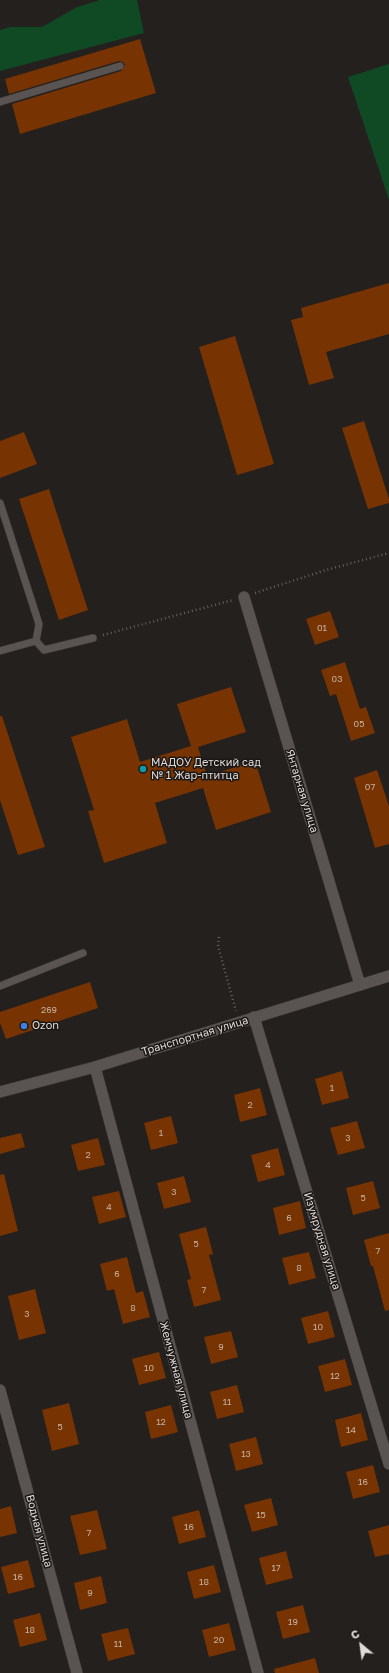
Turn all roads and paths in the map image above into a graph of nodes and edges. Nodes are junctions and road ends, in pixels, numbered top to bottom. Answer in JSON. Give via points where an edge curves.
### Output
{"nodes":[{"id":1,"x":120,"y":66,"type":"dead end"},
{"id":2,"x":0,"y":102,"type":"edge"},
{"id":3,"x":0,"y":503,"type":"edge"},
{"id":4,"x":244,"y":597,"type":"dead end"},
{"id":5,"x":92,"y":638,"type":"dead end"},
{"id":6,"x":36,"y":641,"type":"junction"},
{"id":7,"x":0,"y":651,"type":"edge"},
{"id":8,"x":219,"y":938,"type":"dead end"},
{"id":9,"x":83,"y":953,"type":"dead end"},
{"id":10,"x":389,"y":976,"type":"edge"},
{"id":11,"x":360,"y":985,"type":"junction"},
{"id":12,"x":0,"y":986,"type":"edge"},
{"id":13,"x":237,"y":1012,"type":"dead end"},
{"id":14,"x":254,"y":1017,"type":"junction"},
{"id":15,"x":95,"y":1067,"type":"junction"},
{"id":16,"x":0,"y":1092,"type":"edge"},
{"id":17,"x":0,"y":1390,"type":"edge"},
{"id":18,"x":389,"y":1464,"type":"edge"},
{"id":19,"x":77,"y":1673,"type":"edge"},
{"id":20,"x":258,"y":1673,"type":"edge"}],
"edges":[{"from":1,"to":2,"type":"lane"},
{"from":3,"to":6,"type":"lane","via":[[39,624]]},
{"from":4,"to":11,"type":"street","name":"Янтарная улица"},
{"from":5,"to":6,"type":"lane","via":[[44,650]]},
{"from":6,"to":7,"type":"lane"},
{"from":8,"to":13,"type":"path","via":[[218,946]]},
{"from":9,"to":12,"type":"lane"},
{"from":10,"to":11,"type":"street","name":"Транспортная улица"},
{"from":11,"to":14,"type":"street","name":"Транспортная улица"},
{"from":14,"to":15,"type":"street","name":"Транспортная улица"},
{"from":14,"to":18,"type":"street","name":"Изумрудная улица"},
{"from":15,"to":16,"type":"street","name":"Транспортная улица"},
{"from":15,"to":20,"type":"street","name":"Жемчужная улица"},
{"from":17,"to":19,"type":"street","name":"Водная улица"}]}
